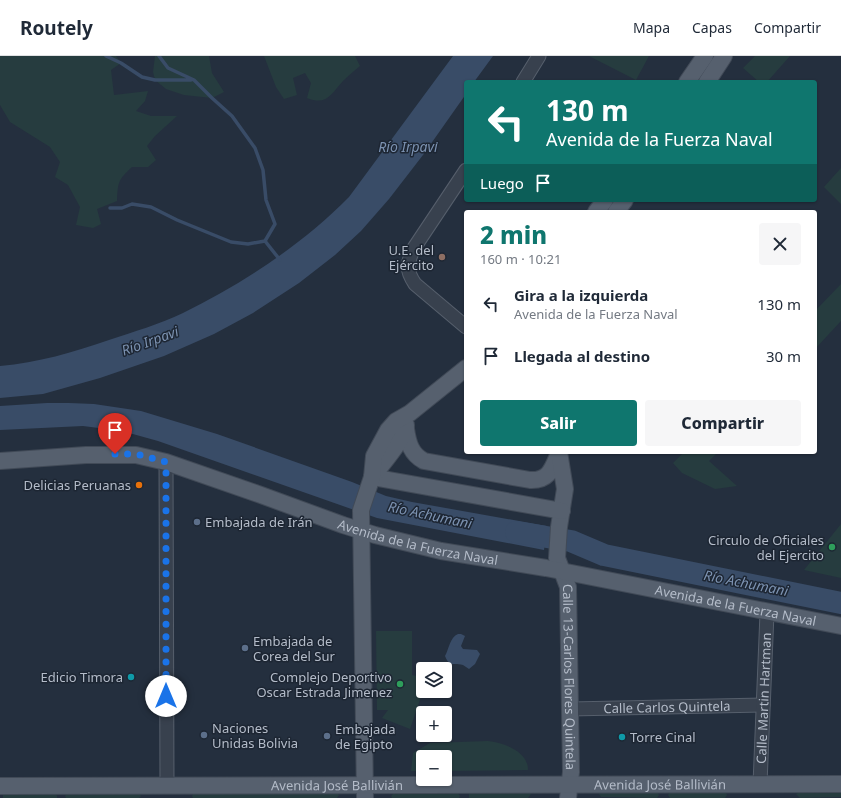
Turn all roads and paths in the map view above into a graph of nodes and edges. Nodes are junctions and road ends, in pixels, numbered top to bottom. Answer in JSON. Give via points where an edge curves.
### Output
{"nodes":[{"id":1,"x":539,"y":56,"type":"edge"},
{"id":2,"x":704,"y":56,"type":"edge"},
{"id":3,"x":724,"y":56,"type":"edge"},
{"id":4,"x":524,"y":80,"type":"edge"},
{"id":5,"x":693,"y":80,"type":"edge"},
{"id":6,"x":708,"y":80,"type":"edge"},
{"id":7,"x":464,"y":173,"type":"edge"},
{"id":8,"x":464,"y":325,"type":"edge"},
{"id":9,"x":464,"y":370,"type":"edge"},
{"id":10,"x":410,"y":413,"type":"junction"},
{"id":11,"x":406,"y":429,"type":"junction"},
{"id":12,"x":558,"y":454,"type":"edge"},
{"id":13,"x":559,"y":454,"type":"edge"},
{"id":14,"x":0,"y":461,"type":"edge"},
{"id":15,"x":166,"y":462,"type":"junction"},
{"id":16,"x":370,"y":481,"type":"junction"},
{"id":17,"x":562,"y":511,"type":"junction"},
{"id":18,"x":360,"y":518,"type":"junction"},
{"id":19,"x":559,"y":564,"type":"junction"},
{"id":20,"x":767,"y":613,"type":"junction"},
{"id":21,"x":841,"y":626,"type":"edge"},
{"id":22,"x":763,"y":705,"type":"junction"},
{"id":23,"x":570,"y":709,"type":"junction"},
{"id":24,"x":760,"y":784,"type":"junction"},
{"id":25,"x":841,"y":784,"type":"edge"},
{"id":26,"x":167,"y":785,"type":"junction"},
{"id":27,"x":0,"y":786,"type":"edge"},
{"id":28,"x":570,"y":791,"type":"edge"},
{"id":29,"x":365,"y":792,"type":"edge"}],
"edges":[{"from":1,"to":4,"type":"street"},
{"from":2,"to":5,"type":"main road"},
{"from":3,"to":6,"type":"main road"},
{"from":7,"to":8,"type":"street","via":[[414,248],[407,267],[415,284]]},
{"from":9,"to":10,"type":"main road"},
{"from":10,"to":11,"type":"main road"},
{"from":10,"to":16,"type":"main road","via":[[396,421],[380,442],[374,456]]},
{"from":11,"to":12,"type":"main road","via":[[412,452],[424,461],[530,480],[547,475]]},
{"from":11,"to":16,"type":"main road"},
{"from":13,"to":17,"type":"main road","via":[[565,489]]},
{"from":14,"to":15,"type":"main road","name":"Avenida de la Fuerza Naval","via":[[136,454]]},
{"from":15,"to":18,"type":"main road","name":"Avenida de la Fuerza Naval","via":[[343,525]]},
{"from":15,"to":26,"type":"street"},
{"from":16,"to":17,"type":"main road"},
{"from":16,"to":18,"type":"main road"},
{"from":17,"to":19,"type":"main road","via":[[559,527]]},
{"from":18,"to":19,"type":"main road","name":"Avenida de la Fuerza Naval","via":[[441,551]]},
{"from":18,"to":29,"type":"main road"},
{"from":19,"to":20,"type":"main road","name":"Avenida de la Fuerza Naval"},
{"from":19,"to":23,"type":"main road","name":"Calle 13-Carlos Flores Quintela","via":[[568,587]]},
{"from":20,"to":21,"type":"main road","name":"Avenida de la Fuerza Naval"},
{"from":20,"to":22,"type":"street","name":"Calle Martin Hartman"},
{"from":22,"to":23,"type":"street","name":"Calle Carlos Quintela"},
{"from":22,"to":24,"type":"street","name":"Calle Martin Hartman"},
{"from":23,"to":28,"type":"main road","name":"Calle 13-Carlos Flores Quintela"},
{"from":24,"to":25,"type":"main road","name":"Avenida José Ballivián"},
{"from":24,"to":28,"type":"main road","name":"Avenida José Ballivián"},
{"from":26,"to":27,"type":"main road","name":"Avenida José Ballivián"},
{"from":26,"to":29,"type":"main road","name":"Avenida José Ballivián"},
{"from":28,"to":29,"type":"main road","name":"Avenida José Ballivián"}]}
